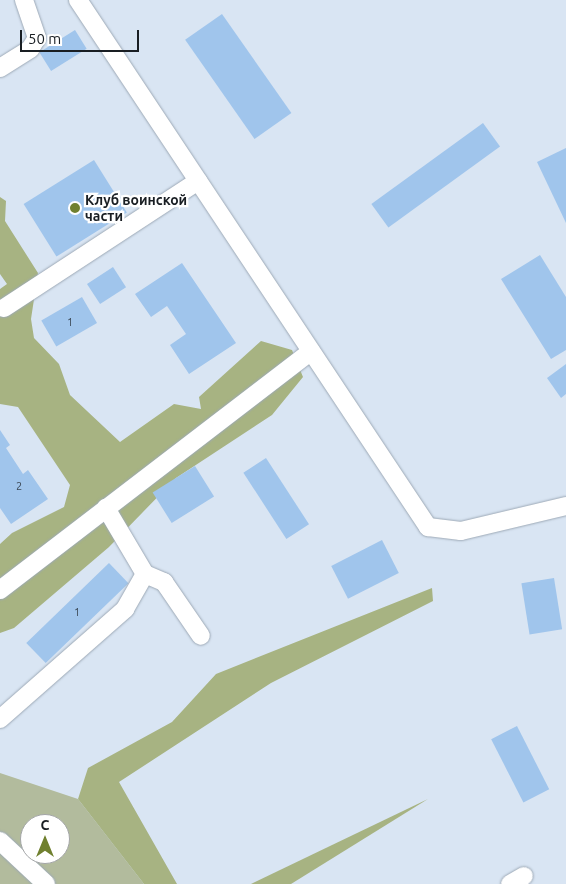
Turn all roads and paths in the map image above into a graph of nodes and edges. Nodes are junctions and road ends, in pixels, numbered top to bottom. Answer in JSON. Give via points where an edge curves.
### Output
{"nodes":[{"id":1,"x":24,"y":0,"type":"edge"},
{"id":2,"x":78,"y":0,"type":"edge"},
{"id":3,"x":0,"y":68,"type":"edge"},
{"id":4,"x":198,"y":181,"type":"junction"},
{"id":5,"x":1,"y":307,"type":"edge"},
{"id":6,"x":311,"y":351,"type":"junction"},
{"id":7,"x":566,"y":506,"type":"edge"},
{"id":8,"x":106,"y":508,"type":"junction"},
{"id":9,"x":145,"y":574,"type":"junction"},
{"id":10,"x":0,"y":590,"type":"edge"},
{"id":11,"x":201,"y":636,"type":"dead end"},
{"id":12,"x":0,"y":720,"type":"edge"},
{"id":13,"x":0,"y":841,"type":"edge"},
{"id":14,"x":46,"y":884,"type":"edge"}],
"edges":[{"from":1,"to":3,"type":"street","via":[[37,38],[30,48]]},
{"from":2,"to":4,"type":"street"},
{"from":4,"to":5,"type":"street"},
{"from":4,"to":6,"type":"street"},
{"from":6,"to":7,"type":"street","via":[[428,527],[461,531]]},
{"from":6,"to":8,"type":"street"},
{"from":8,"to":9,"type":"street"},
{"from":8,"to":10,"type":"street"},
{"from":9,"to":11,"type":"street","via":[[164,582]]},
{"from":9,"to":12,"type":"street","via":[[125,609]]},
{"from":13,"to":14,"type":"street"}]}
